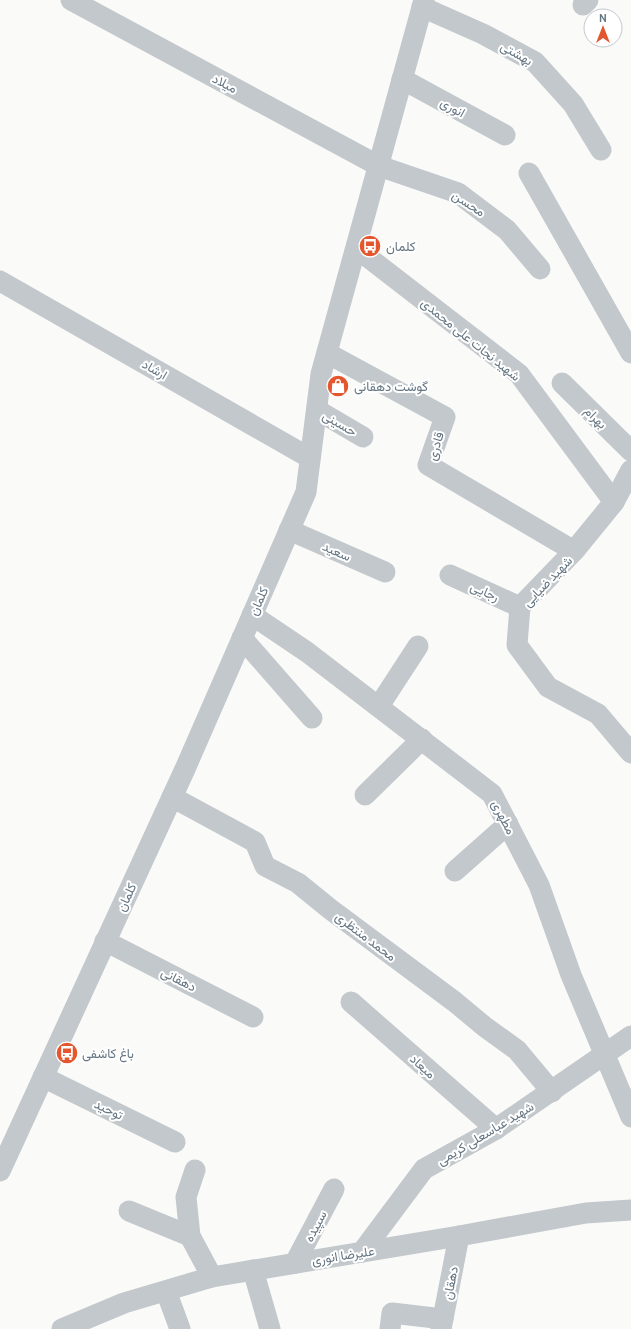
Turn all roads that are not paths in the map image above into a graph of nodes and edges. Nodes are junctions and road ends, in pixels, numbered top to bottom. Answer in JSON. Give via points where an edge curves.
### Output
{"nodes":[{"id":1,"x":80,"y":2,"type":"edge"},
{"id":2,"x":423,"y":3,"type":"edge"},
{"id":3,"x":402,"y":79,"type":"junction"},
{"id":4,"x":504,"y":134,"type":"dead end"},
{"id":5,"x":601,"y":150,"type":"dead end"},
{"id":6,"x":378,"y":166,"type":"junction"},
{"id":7,"x":529,"y":173,"type":"dead end"},
{"id":8,"x":356,"y":248,"type":"junction"},
{"id":9,"x":540,"y":269,"type":"dead end"},
{"id":10,"x":0,"y":281,"type":"edge"},
{"id":11,"x":328,"y":353,"type":"junction"},
{"id":12,"x":631,"y":353,"type":"edge"},
{"id":13,"x":562,"y":383,"type":"dead end"},
{"id":14,"x":317,"y":410,"type":"junction"},
{"id":15,"x":363,"y":437,"type":"dead end"},
{"id":16,"x":631,"y":451,"type":"edge"},
{"id":17,"x":310,"y":458,"type":"junction"},
{"id":18,"x":631,"y":470,"type":"edge"},
{"id":19,"x":614,"y":502,"type":"junction"},
{"id":20,"x":289,"y":530,"type":"junction"},
{"id":21,"x":574,"y":551,"type":"junction"},
{"id":22,"x":385,"y":572,"type":"dead end"},
{"id":23,"x":450,"y":575,"type":"dead end"},
{"id":24,"x":520,"y":607,"type":"junction"},
{"id":25,"x":252,"y":615,"type":"junction"},
{"id":26,"x":242,"y":638,"type":"junction"},
{"id":27,"x":418,"y":646,"type":"dead end"},
{"id":28,"x":379,"y":706,"type":"junction"},
{"id":29,"x":312,"y":718,"type":"dead end"},
{"id":30,"x":422,"y":739,"type":"junction"},
{"id":31,"x":631,"y":753,"type":"edge"},
{"id":32,"x":365,"y":795,"type":"dead end"},
{"id":33,"x":172,"y":797,"type":"junction"},
{"id":34,"x":508,"y":824,"type":"junction"},
{"id":35,"x":455,"y":871,"type":"dead end"},
{"id":36,"x":105,"y":941,"type":"junction"},
{"id":37,"x":351,"y":1002,"type":"dead end"},
{"id":38,"x":252,"y":1017,"type":"dead end"},
{"id":39,"x":631,"y":1036,"type":"edge"},
{"id":40,"x":603,"y":1054,"type":"junction"},
{"id":41,"x":44,"y":1077,"type":"junction"},
{"id":42,"x":552,"y":1092,"type":"junction"},
{"id":43,"x":631,"y":1117,"type":"edge"},
{"id":44,"x":496,"y":1129,"type":"junction"},
{"id":45,"x":175,"y":1142,"type":"dead end"},
{"id":46,"x":194,"y":1170,"type":"dead end"},
{"id":47,"x":0,"y":1172,"type":"edge"},
{"id":48,"x":334,"y":1189,"type":"dead end"},
{"id":49,"x":631,"y":1210,"type":"edge"},
{"id":50,"x":129,"y":1211,"type":"dead end"},
{"id":51,"x":190,"y":1236,"type":"junction"},
{"id":52,"x":459,"y":1236,"type":"junction"},
{"id":53,"x":362,"y":1252,"type":"junction"},
{"id":54,"x":295,"y":1263,"type":"junction"},
{"id":55,"x":252,"y":1270,"type":"junction"},
{"id":56,"x":212,"y":1277,"type":"junction"},
{"id":57,"x":166,"y":1291,"type":"junction"},
{"id":58,"x":101,"y":1321,"type":"edge"},
{"id":59,"x":442,"y":1324,"type":"edge"},
{"id":60,"x":62,"y":1329,"type":"edge"},
{"id":61,"x":180,"y":1329,"type":"edge"},
{"id":62,"x":270,"y":1329,"type":"edge"},
{"id":63,"x":390,"y":1329,"type":"edge"}],
"edges":[{"from":1,"to":6,"type":"street","name":"میلاد"},
{"from":2,"to":3,"type":"street","name":"کلمان"},
{"from":2,"to":5,"type":"street","name":"بهشتی","via":[[534,62],[573,104]]},
{"from":3,"to":4,"type":"street","name":"انوری"},
{"from":3,"to":6,"type":"street","name":"کلمان"},
{"from":6,"to":8,"type":"street","name":"کلمان"},
{"from":6,"to":9,"type":"street","name":"محسن","via":[[458,193],[507,230]]},
{"from":7,"to":12,"type":"street"},
{"from":8,"to":11,"type":"street","name":"کلمان"},
{"from":8,"to":19,"type":"street","name":"شهید نجات علی محمدی","via":[[519,374]]},
{"from":10,"to":17,"type":"street","name":"ارشاد"},
{"from":11,"to":14,"type":"street","name":"کلمان","via":[[321,374]]},
{"from":11,"to":21,"type":"street","name":"قادری","via":[[445,417],[428,465]]},
{"from":13,"to":16,"type":"street","name":"بهرام"},
{"from":14,"to":15,"type":"street","name":"حسینی"},
{"from":14,"to":17,"type":"street","name":"کلمان"},
{"from":17,"to":20,"type":"street","name":"کلمان","via":[[306,492]]},
{"from":18,"to":19,"type":"street","name":"شهید ضیایی"},
{"from":19,"to":21,"type":"street","name":"شهید ضیایی"},
{"from":20,"to":22,"type":"street","name":"سعید"},
{"from":20,"to":25,"type":"street","name":"کلمان"},
{"from":21,"to":24,"type":"street","name":"شهید ضیایی"},
{"from":23,"to":24,"type":"street","name":"رجایی"},
{"from":24,"to":31,"type":"street","name":"شهید ضیایی","via":[[517,645],[548,687],[598,714]]},
{"from":25,"to":26,"type":"street","name":"کلمان"},
{"from":25,"to":28,"type":"street","name":"مطهری"},
{"from":26,"to":29,"type":"street"},
{"from":26,"to":33,"type":"street","name":"کلمان"},
{"from":27,"to":28,"type":"street"},
{"from":28,"to":30,"type":"street","name":"مطهری"},
{"from":30,"to":32,"type":"street"},
{"from":30,"to":34,"type":"street","name":"مطهری","via":[[492,794]]},
{"from":33,"to":36,"type":"street","name":"کلمان"},
{"from":33,"to":42,"type":"street","name":"محمد منتظری","via":[[255,842],[265,866],[298,883],[517,1050]]},
{"from":34,"to":35,"type":"street"},
{"from":34,"to":40,"type":"street","name":"مطهری","via":[[539,885]]},
{"from":36,"to":38,"type":"street","name":"دهقانی"},
{"from":36,"to":41,"type":"street","name":"کلمان"},
{"from":37,"to":44,"type":"street","name":"میعاد"},
{"from":39,"to":40,"type":"street","name":"شهید عباسعلی کریمی"},
{"from":40,"to":42,"type":"street","name":"شهید عباسعلی کریمی"},
{"from":40,"to":43,"type":"street","name":"مطهری"},
{"from":41,"to":45,"type":"street","name":"توحید"},
{"from":41,"to":47,"type":"street","name":"کلمان"},
{"from":42,"to":44,"type":"street","name":"شهید عباسعلی کریمی"},
{"from":44,"to":53,"type":"street","name":"شهید عباسعلی کریمی","via":[[424,1169]]},
{"from":46,"to":51,"type":"street","via":[[186,1197]]},
{"from":48,"to":54,"type":"street","name":"سپیده"},
{"from":49,"to":52,"type":"street","name":"علیرضا انوری","via":[[586,1213]]},
{"from":50,"to":51,"type":"street"},
{"from":51,"to":56,"type":"street"},
{"from":52,"to":53,"type":"street","name":"علیرضا انوری"},
{"from":52,"to":59,"type":"street","name":"دهقان"},
{"from":53,"to":54,"type":"street","name":"علیرضا انوری"},
{"from":54,"to":55,"type":"street","name":"علیرضا انوری"},
{"from":55,"to":56,"type":"street","name":"علیرضا انوری"},
{"from":55,"to":62,"type":"street"},
{"from":56,"to":57,"type":"street","name":"علیرضا انوری"},
{"from":57,"to":58,"type":"street","name":"علیرضا انوری","via":[[124,1303]]},
{"from":57,"to":61,"type":"street"},
{"from":58,"to":60,"type":"street","name":"علیرضا انوری"},
{"from":59,"to":63,"type":"street","via":[[392,1313]]}]}
